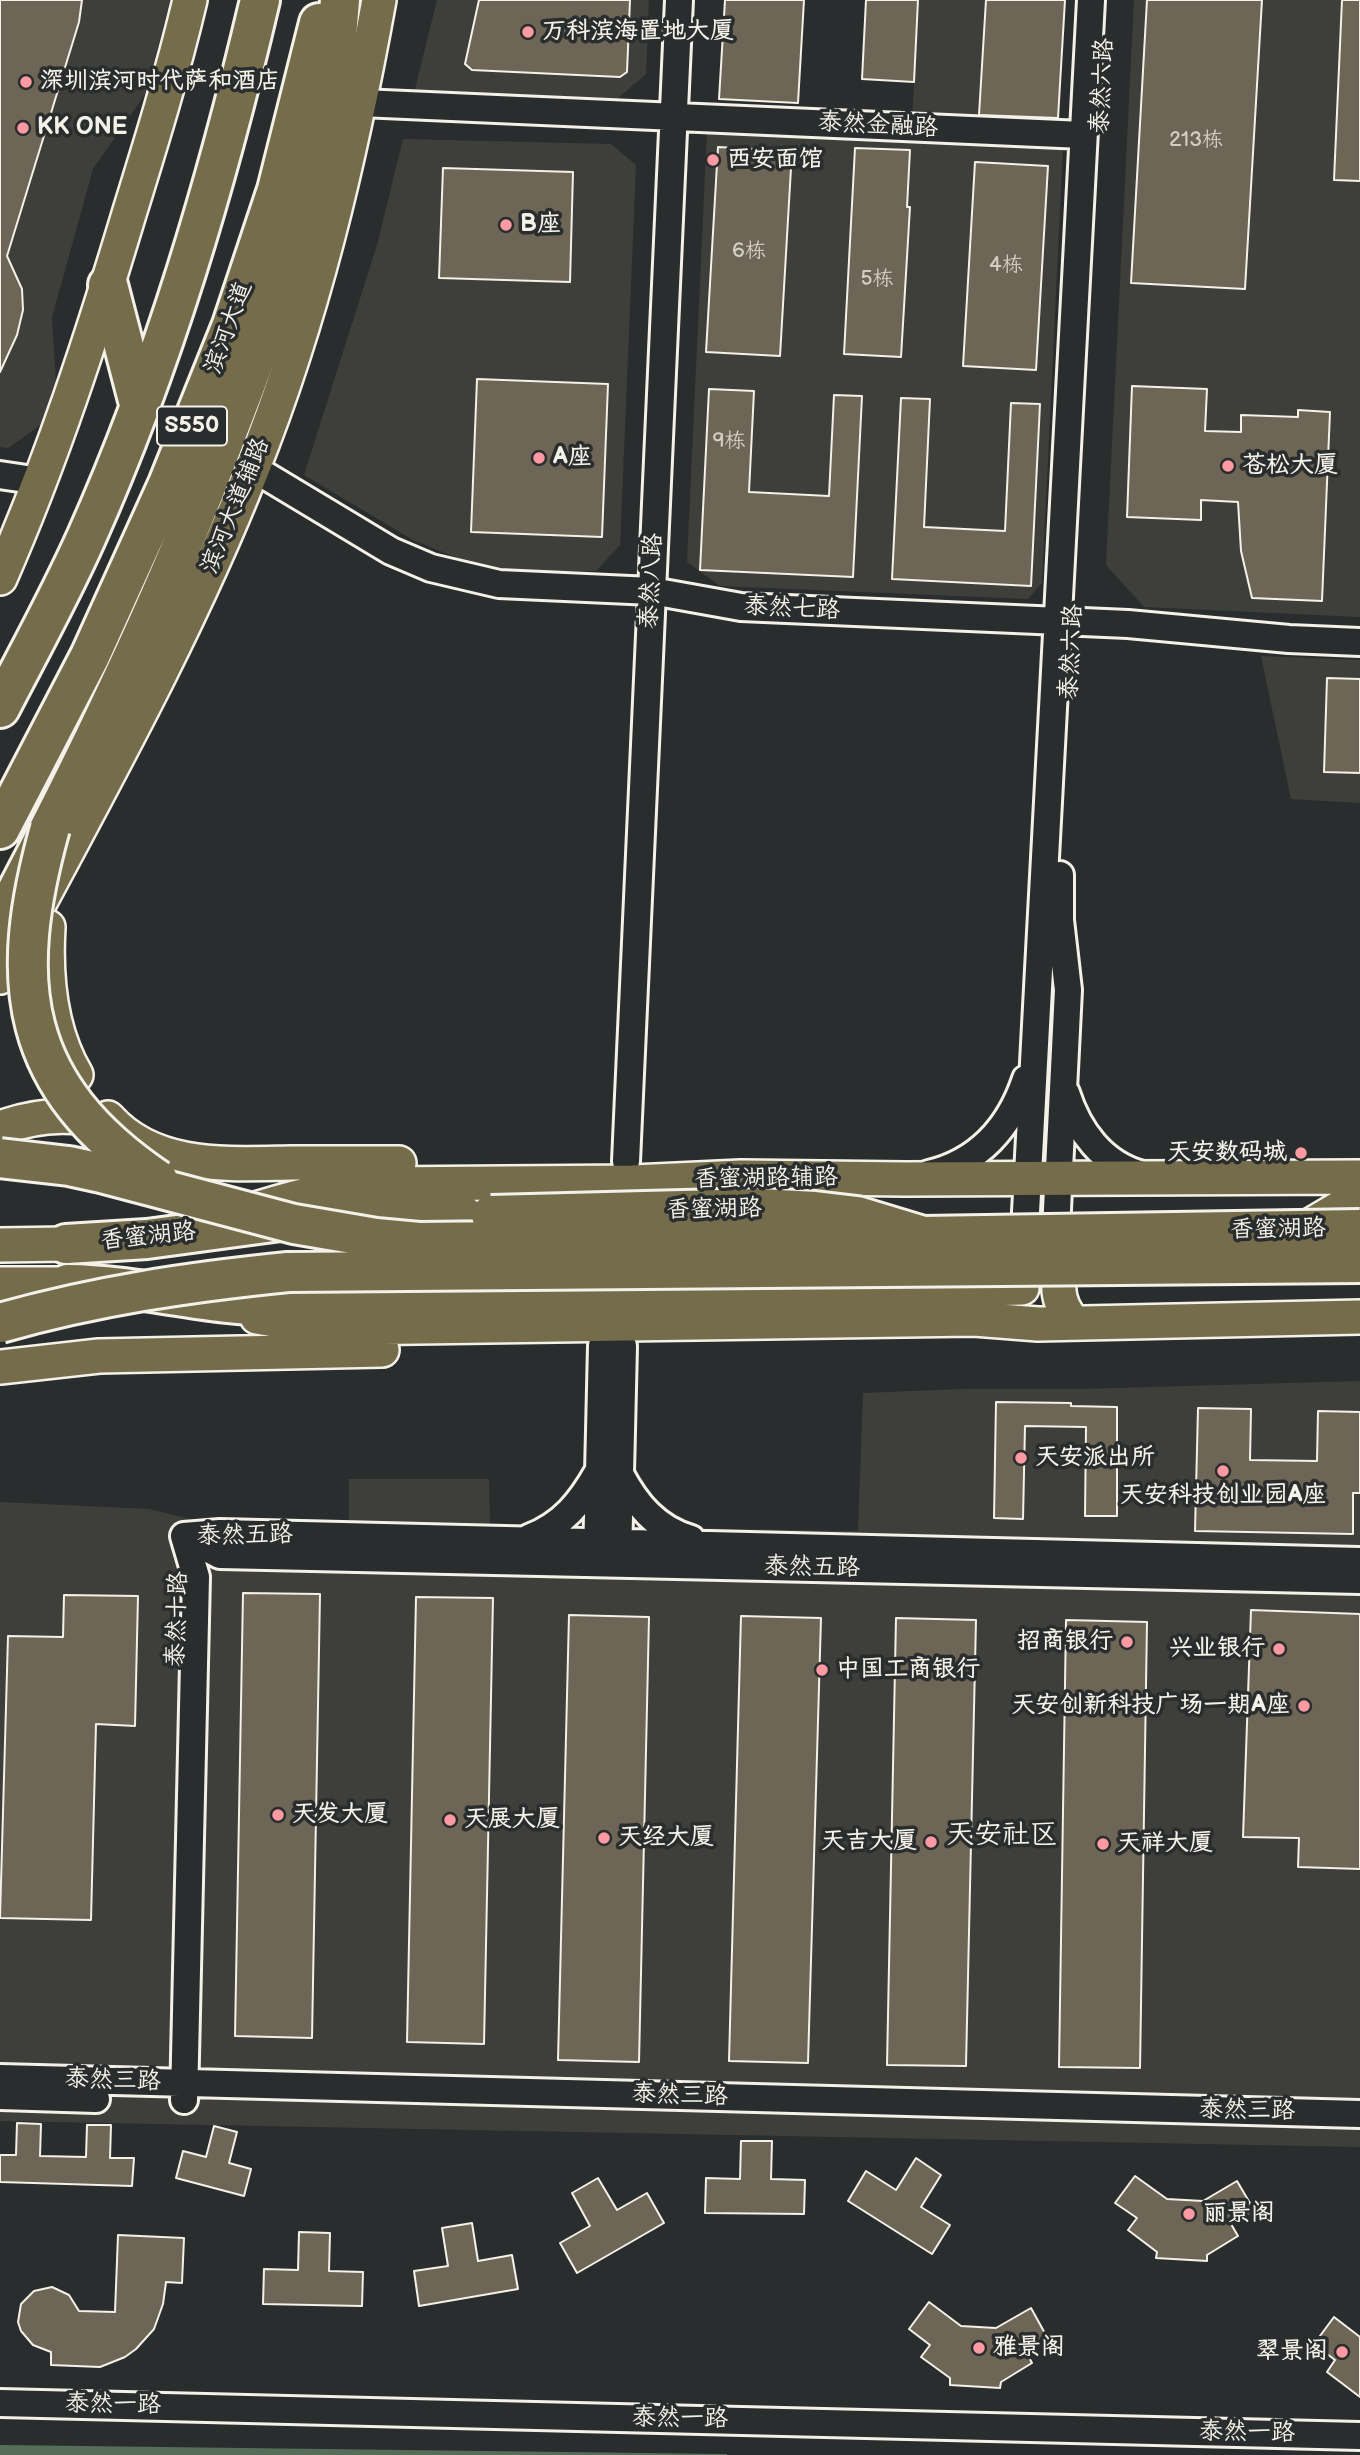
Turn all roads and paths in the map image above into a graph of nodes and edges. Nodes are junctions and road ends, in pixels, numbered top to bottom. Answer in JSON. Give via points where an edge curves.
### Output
{"nodes":[{"id":1,"x":190,"y":0,"type":"edge"},
{"id":2,"x":260,"y":0,"type":"edge"},
{"id":3,"x":324,"y":0,"type":"edge"},
{"id":4,"x":340,"y":0,"type":"edge"},
{"id":5,"x":379,"y":0,"type":"edge"},
{"id":6,"x":679,"y":0,"type":"edge"},
{"id":7,"x":1091,"y":0,"type":"edge"},
{"id":8,"x":1108,"y":0,"type":"edge"},
{"id":9,"x":360,"y":103,"type":"junction"},
{"id":10,"x":674,"y":117,"type":"junction"},
{"id":11,"x":1083,"y":135,"type":"junction"},
{"id":12,"x":108,"y":285,"type":"junction"},
{"id":13,"x":139,"y":404,"type":"junction"},
{"id":14,"x":253,"y":468,"type":"junction"},
{"id":15,"x":0,"y":475,"type":"edge"},
{"id":16,"x":40,"y":481,"type":"junction"},
{"id":17,"x":0,"y":578,"type":"edge"},
{"id":18,"x":652,"y":591,"type":"junction"},
{"id":19,"x":1065,"y":621,"type":"junction"},
{"id":20,"x":41,"y":629,"type":"junction"},
{"id":21,"x":1360,"y":642,"type":"edge"},
{"id":22,"x":0,"y":694,"type":"edge"},
{"id":23,"x":0,"y":708,"type":"edge"},
{"id":24,"x":0,"y":828,"type":"edge"},
{"id":25,"x":50,"y":828,"type":"junction"},
{"id":26,"x":59,"y":866,"type":"junction"},
{"id":27,"x":0,"y":922,"type":"edge"},
{"id":28,"x":0,"y":977,"type":"edge"},
{"id":29,"x":1034,"y":1047,"type":"junction"},
{"id":30,"x":1064,"y":1087,"type":"junction"},
{"id":31,"x":115,"y":1126,"type":"junction"},
{"id":32,"x":0,"y":1128,"type":"edge"},
{"id":33,"x":0,"y":1158,"type":"edge"},
{"id":34,"x":626,"y":1161,"type":"junction"},
{"id":35,"x":741,"y":1177,"type":"junction"},
{"id":36,"x":1360,"y":1177,"type":"edge"},
{"id":37,"x":1155,"y":1178,"type":"junction"},
{"id":38,"x":1043,"y":1179,"type":"junction"},
{"id":39,"x":905,"y":1180,"type":"junction"},
{"id":40,"x":181,"y":1193,"type":"junction"},
{"id":41,"x":1360,"y":1196,"type":"edge"},
{"id":42,"x":1360,"y":1229,"type":"edge"},
{"id":43,"x":180,"y":1234,"type":"junction"},
{"id":44,"x":66,"y":1244,"type":"joint"},
{"id":45,"x":0,"y":1245,"type":"edge"},
{"id":46,"x":923,"y":1252,"type":"junction"},
{"id":47,"x":1360,"y":1262,"type":"edge"},
{"id":48,"x":0,"y":1284,"type":"edge"},
{"id":49,"x":68,"y":1284,"type":"joint"},
{"id":50,"x":1022,"y":1288,"type":"junction"},
{"id":51,"x":193,"y":1300,"type":"junction"},
{"id":52,"x":1360,"y":1317,"type":"edge"},
{"id":53,"x":0,"y":1323,"type":"edge"},
{"id":54,"x":744,"y":1323,"type":"junction"},
{"id":55,"x":1074,"y":1323,"type":"junction"},
{"id":56,"x":1038,"y":1324,"type":"junction"},
{"id":57,"x":0,"y":1341,"type":"edge"},
{"id":58,"x":613,"y":1346,"type":"junction"},
{"id":59,"x":99,"y":1356,"type":"junction"},
{"id":60,"x":0,"y":1367,"type":"edge"},
{"id":61,"x":610,"y":1472,"type":"junction"},
{"id":62,"x":184,"y":1536,"type":"junction"},
{"id":63,"x":523,"y":1540,"type":"junction"},
{"id":64,"x":709,"y":1545,"type":"junction"},
{"id":65,"x":608,"y":1553,"type":"junction"},
{"id":66,"x":1360,"y":1561,"type":"edge"},
{"id":67,"x":1360,"y":1580,"type":"edge"},
{"id":68,"x":0,"y":2078,"type":"edge"},
{"id":69,"x":175,"y":2092,"type":"junction"},
{"id":70,"x":0,"y":2096,"type":"edge"},
{"id":71,"x":1360,"y":2113,"type":"edge"},
{"id":72,"x":1360,"y":2128,"type":"edge"},
{"id":73,"x":0,"y":2403,"type":"edge"},
{"id":74,"x":1360,"y":2436,"type":"edge"}],
"edges":[{"from":1,"to":12,"type":"main road"},
{"from":2,"to":13,"type":"highway","number":"S550","via":[[202,221]]},
{"from":3,"to":24,"type":"highway","name":"滨河大道","number":"S550","via":[[277,190],[232,326],[168,484],[90,656]]},
{"from":4,"to":25,"type":"highway","via":[[322,146],[251,372],[174,568]]},
{"from":5,"to":9,"type":"main road","name":"滨河大道辅路"},
{"from":6,"to":10,"type":"street","name":"泰然八路"},
{"from":7,"to":11,"type":"street","name":"泰然六路"},
{"from":8,"to":19,"type":"street","name":"泰然六路"},
{"from":9,"to":10,"type":"street","name":"泰然金融路"},
{"from":9,"to":14,"type":"main road","name":"滨河大道辅路","via":[[330,236]]},
{"from":10,"to":11,"type":"street","name":"泰然金融路"},
{"from":10,"to":18,"type":"street","name":"泰然八路"},
{"from":11,"to":19,"type":"street","name":"泰然六路"},
{"from":12,"to":13,"type":"highway"},
{"from":12,"to":16,"type":"main road"},
{"from":13,"to":20,"type":"highway","number":"S550","via":[[86,539]]},
{"from":14,"to":18,"type":"street","name":"泰然七路","via":[[391,551],[431,568],[499,584]]},
{"from":14,"to":26,"type":"main road","name":"滨河大道辅路","via":[[174,646]]},
{"from":15,"to":16,"type":"street"},
{"from":16,"to":17,"type":"main road"},
{"from":18,"to":19,"type":"street","name":"泰然七路","via":[[741,607]]},
{"from":18,"to":34,"type":"street","name":"泰然八路"},
{"from":19,"to":21,"type":"street","name":"泰然七路"},
{"from":19,"to":29,"type":"street","name":"泰然六路"},
{"from":19,"to":30,"type":"street","name":"泰然六路","via":[[1059,904],[1068,990]]},
{"from":20,"to":22,"type":"main road"},
{"from":20,"to":23,"type":"highway","number":"S550"},
{"from":25,"to":27,"type":"highway","bridge":true},
{"from":25,"to":40,"type":"highway","bridge":true,"via":[[34,892],[29,947],[28,981],[37,1035],[57,1080],[92,1126],[138,1167]]},
{"from":26,"to":28,"type":"main road","name":"滨河大道辅路"},
{"from":26,"to":31,"type":"main road","via":[[49,914],[50,1000],[74,1072]]},
{"from":29,"to":38,"type":"street","name":"泰然六路"},
{"from":29,"to":39,"type":"street","name":"泰然六路","via":[[1015,1107],[999,1132],[979,1152],[944,1170]]},
{"from":30,"to":37,"type":"street","via":[[1071,1111],[1095,1147],[1111,1162]]},
{"from":30,"to":38,"type":"street","name":"泰然六路"},
{"from":31,"to":32,"type":"main road","via":[[68,1116]]},
{"from":31,"to":34,"type":"main road","via":[[162,1153],[222,1164]]},
{"from":33,"to":40,"type":"highway","bridge":true,"via":[[69,1166]]},
{"from":34,"to":35,"type":"main road"},
{"from":35,"to":39,"type":"main road","name":"香蜜湖路辅路"},
{"from":35,"to":43,"type":"main road","name":"香蜜湖路辅路","via":[[337,1187]]},
{"from":36,"to":37,"type":"main road","name":"香蜜湖路辅路"},
{"from":37,"to":38,"type":"main road","name":"香蜜湖路辅路"},
{"from":38,"to":39,"type":"main road","name":"香蜜湖路辅路"},
{"from":38,"to":50,"type":"street","name":"泰然六路","via":[[1054,1255],[1045,1274]]},
{"from":40,"to":46,"type":"highway","bridge":true,"via":[[307,1227],[419,1242]]},
{"from":41,"to":55,"type":"main road","via":[[1296,1234],[1267,1244],[1075,1256],[1061,1274],[1058,1292]]},
{"from":42,"to":46,"type":"highway","name":"香蜜湖路","bridge":true},
{"from":43,"to":44,"type":"highway","name":"香蜜湖路"},
{"from":43,"to":46,"type":"highway","name":"香蜜湖路","bridge":true,"via":[[288,1220],[760,1208],[857,1216]]},
{"from":44,"to":45,"type":"main road"},
{"from":46,"to":47,"type":"highway","name":"香蜜湖路","bridge":true},
{"from":46,"to":51,"type":"highway","name":"香蜜湖路","bridge":true,"via":[[856,1283],[802,1292],[280,1306]]},
{"from":46,"to":53,"type":"highway","bridge":true,"via":[[288,1272],[132,1292]]},
{"from":48,"to":49,"type":"main road"},
{"from":49,"to":51,"type":"highway","name":"香蜜湖路","via":[[130,1288]]},
{"from":50,"to":54,"type":"main road","via":[[908,1291],[861,1304],[808,1306]]},
{"from":50,"to":56,"type":"street","via":[[1028,1312]]},
{"from":51,"to":54,"type":"main road","via":[[270,1320],[348,1328]]},
{"from":52,"to":55,"type":"main road"},
{"from":54,"to":56,"type":"main road","via":[[974,1319]]},
{"from":55,"to":56,"type":"main road"},
{"from":56,"to":58,"type":"main road","via":[[973,1339]]},
{"from":57,"to":59,"type":"main road","via":[[26,1350]]},
{"from":58,"to":59,"type":"main road"},
{"from":58,"to":61,"type":"street"},
{"from":59,"to":60,"type":"main road"},
{"from":61,"to":63,"type":"street","via":[[574,1510],[544,1532]]},
{"from":61,"to":64,"type":"street","via":[[654,1521]]},
{"from":61,"to":65,"type":"street"},
{"from":62,"to":63,"type":"street","name":"泰然五路"},
{"from":62,"to":65,"type":"street","name":"泰然五路","via":[[220,1555]]},
{"from":62,"to":69,"type":"street","name":"泰然十路","via":[[178,1576]]},
{"from":63,"to":65,"type":"street","name":"泰然五路"},
{"from":64,"to":65,"type":"street","name":"泰然五路"},
{"from":64,"to":66,"type":"street","name":"泰然五路"},
{"from":65,"to":67,"type":"street","name":"泰然五路"},
{"from":68,"to":69,"type":"street","name":"泰然三路"},
{"from":69,"to":70,"type":"street","name":"泰然三路"},
{"from":69,"to":71,"type":"street","name":"泰然三路"},
{"from":69,"to":72,"type":"street","name":"泰然三路"},
{"from":73,"to":74,"type":"street","name":"泰然一路"}]}
